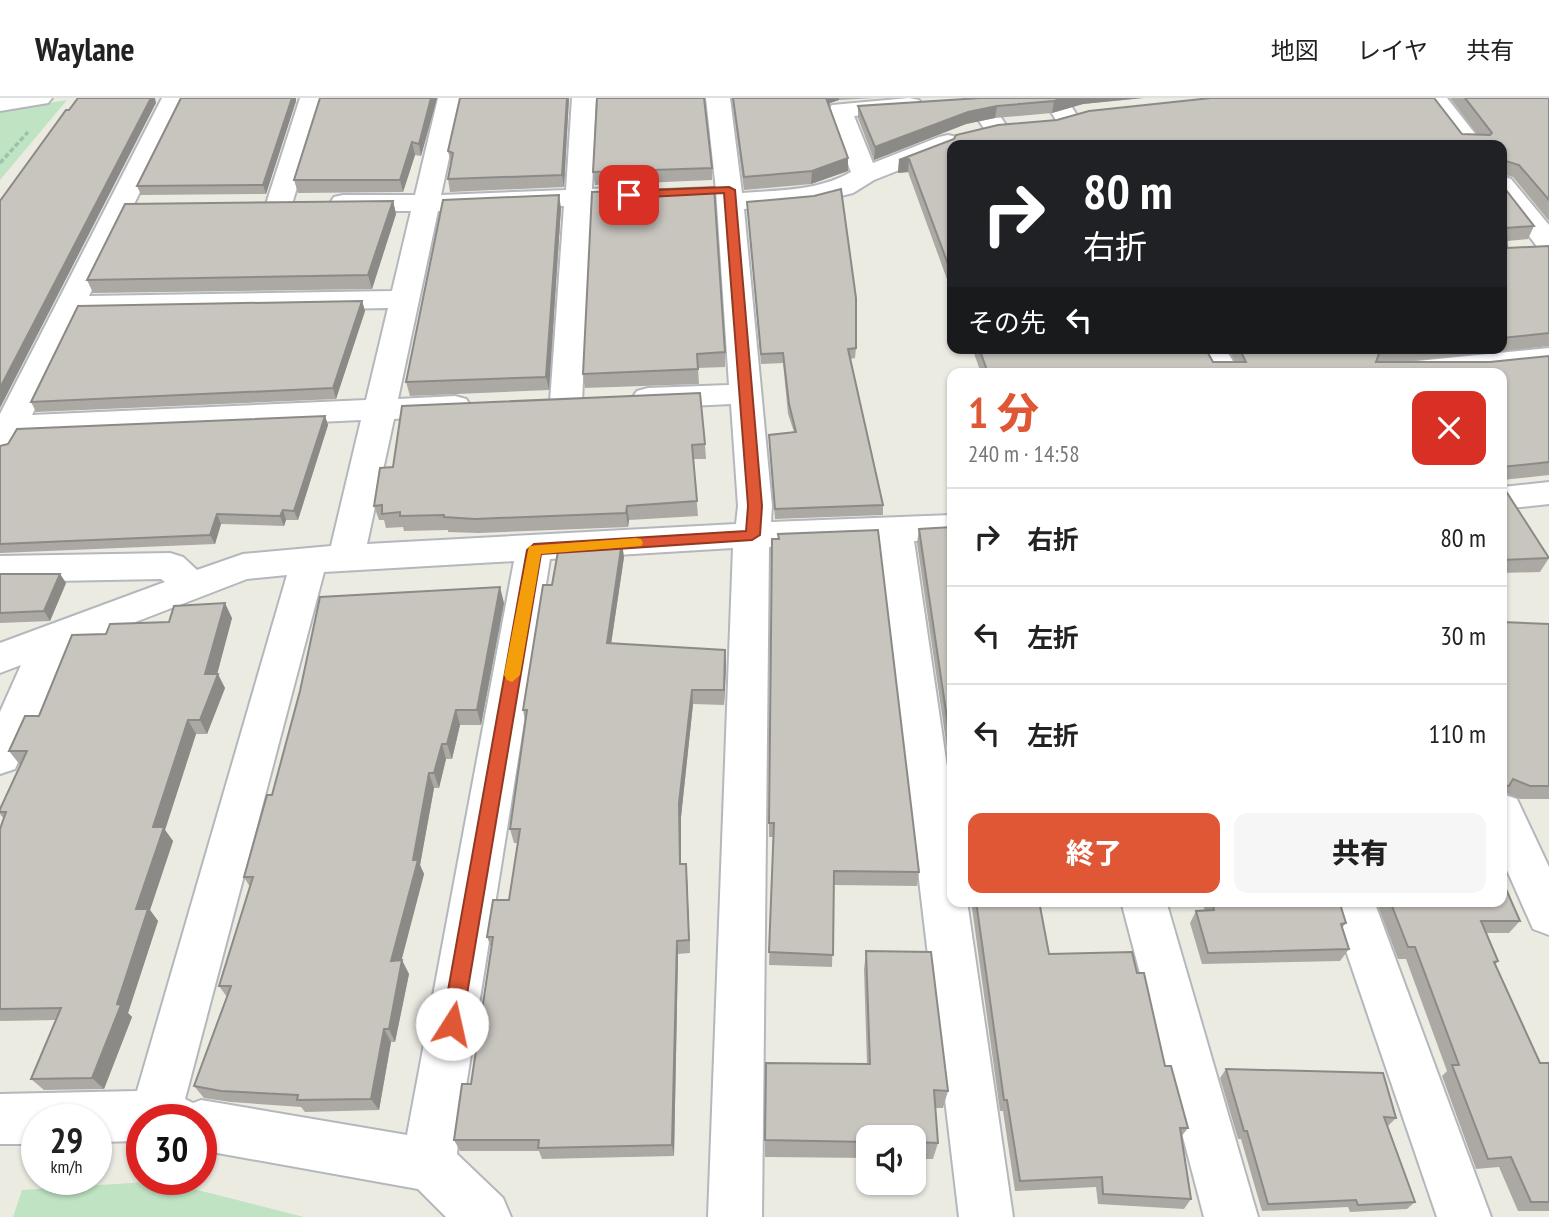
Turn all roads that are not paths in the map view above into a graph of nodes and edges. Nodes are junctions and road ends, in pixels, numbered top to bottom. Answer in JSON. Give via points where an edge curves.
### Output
{"nodes":[{"id":1,"x":40,"y":98,"type":"edge"},
{"id":2,"x":174,"y":98,"type":"edge"},
{"id":3,"x":312,"y":98,"type":"edge"},
{"id":4,"x":450,"y":98,"type":"edge"},
{"id":5,"x":584,"y":98,"type":"edge"},
{"id":6,"x":718,"y":98,"type":"edge"},
{"id":7,"x":1054,"y":98,"type":"edge"},
{"id":8,"x":1435,"y":98,"type":"edge"},
{"id":9,"x":977,"y":99,"type":"edge"},
{"id":10,"x":0,"y":104,"type":"edge"},
{"id":11,"x":1097,"y":112,"type":"edge"},
{"id":12,"x":1068,"y":118,"type":"junction"},
{"id":13,"x":1000,"y":129,"type":"junction"},
{"id":14,"x":968,"y":140,"type":"edge"},
{"id":15,"x":1081,"y":140,"type":"edge"},
{"id":16,"x":1468,"y":140,"type":"edge"},
{"id":17,"x":947,"y":147,"type":"edge"},
{"id":18,"x":865,"y":175,"type":"junction"},
{"id":19,"x":1507,"y":192,"type":"edge"},
{"id":20,"x":668,"y":193,"type":"edge"},
{"id":21,"x":722,"y":194,"type":"junction"},
{"id":22,"x":578,"y":197,"type":"junction"},
{"id":23,"x":426,"y":203,"type":"junction"},
{"id":24,"x":253,"y":204,"type":"edge"},
{"id":25,"x":300,"y":204,"type":"junction"},
{"id":26,"x":1541,"y":247,"type":"edge"},
{"id":27,"x":404,"y":299,"type":"junction"},
{"id":28,"x":71,"y":305,"type":"junction"},
{"id":29,"x":1549,"y":357,"type":"edge"},
{"id":30,"x":1438,"y":368,"type":"edge"},
{"id":31,"x":34,"y":379,"type":"junction"},
{"id":32,"x":0,"y":380,"type":"edge"},
{"id":33,"x":744,"y":394,"type":"junction"},
{"id":34,"x":488,"y":405,"type":"edge"},
{"id":35,"x":379,"y":410,"type":"junction"},
{"id":36,"x":3,"y":439,"type":"edge"},
{"id":37,"x":1549,"y":494,"type":"edge"},
{"id":38,"x":1507,"y":498,"type":"edge"},
{"id":39,"x":947,"y":527,"type":"edge"},
{"id":40,"x":895,"y":530,"type":"junction"},
{"id":41,"x":752,"y":535,"type":"junction"},
{"id":42,"x":534,"y":550,"type":"junction"},
{"id":43,"x":328,"y":559,"type":"junction"},
{"id":44,"x":0,"y":569,"type":"edge"},
{"id":45,"x":192,"y":586,"type":"junction"},
{"id":46,"x":53,"y":638,"type":"junction"},
{"id":47,"x":0,"y":658,"type":"edge"},
{"id":48,"x":0,"y":757,"type":"edge"},
{"id":49,"x":1507,"y":823,"type":"edge"},
{"id":50,"x":1145,"y":907,"type":"edge"},
{"id":51,"x":1353,"y":907,"type":"edge"},
{"id":52,"x":1549,"y":915,"type":"edge"},
{"id":53,"x":181,"y":1104,"type":"edge"},
{"id":54,"x":0,"y":1119,"type":"edge"},
{"id":55,"x":126,"y":1120,"type":"edge"},
{"id":56,"x":217,"y":1127,"type":"edge"},
{"id":57,"x":431,"y":1165,"type":"junction"},
{"id":58,"x":484,"y":1217,"type":"edge"},
{"id":59,"x":735,"y":1217,"type":"edge"},
{"id":60,"x":986,"y":1217,"type":"edge"},
{"id":61,"x":1231,"y":1217,"type":"edge"},
{"id":62,"x":1464,"y":1217,"type":"edge"}],
"edges":[{"from":1,"to":10,"type":"street"},
{"from":2,"to":28,"type":"street","via":[[133,206]]},
{"from":3,"to":25,"type":"street"},
{"from":4,"to":23,"type":"street"},
{"from":5,"to":22,"type":"street"},
{"from":6,"to":21,"type":"street"},
{"from":7,"to":12,"type":"street"},
{"from":8,"to":16,"type":"street"},
{"from":9,"to":13,"type":"street"},
{"from":9,"to":18,"type":"street","via":[[840,110]]},
{"from":11,"to":12,"type":"street"},
{"from":12,"to":13,"type":"street"},
{"from":12,"to":15,"type":"street"},
{"from":13,"to":14,"type":"street"},
{"from":17,"to":18,"type":"street"},
{"from":18,"to":21,"type":"street","via":[[844,187],[813,195]]},
{"from":19,"to":26,"type":"street"},
{"from":20,"to":22,"type":"street"},
{"from":21,"to":33,"type":"street"},
{"from":22,"to":23,"type":"street"},
{"from":22,"to":33,"type":"street","via":[[580,401]]},
{"from":23,"to":25,"type":"street"},
{"from":23,"to":27,"type":"street"},
{"from":24,"to":25,"type":"street"},
{"from":27,"to":28,"type":"street"},
{"from":27,"to":35,"type":"street"},
{"from":28,"to":31,"type":"street"},
{"from":29,"to":30,"type":"street"},
{"from":31,"to":32,"type":"street"},
{"from":31,"to":36,"type":"street"},
{"from":33,"to":41,"type":"street","via":[[755,506]]},
{"from":34,"to":35,"type":"street"},
{"from":35,"to":36,"type":"street"},
{"from":35,"to":43,"type":"street"},
{"from":37,"to":38,"type":"street"},
{"from":39,"to":40,"type":"street"},
{"from":40,"to":41,"type":"street"},
{"from":40,"to":60,"type":"street"},
{"from":41,"to":42,"type":"street"},
{"from":41,"to":59,"type":"street"},
{"from":42,"to":43,"type":"street"},
{"from":42,"to":57,"type":"street","via":[[433,1130]]},
{"from":43,"to":45,"type":"street","via":[[243,567]]},
{"from":43,"to":53,"type":"street"},
{"from":44,"to":45,"type":"street","via":[[170,566]]},
{"from":45,"to":46,"type":"street"},
{"from":46,"to":47,"type":"street"},
{"from":46,"to":48,"type":"street"},
{"from":49,"to":52,"type":"street"},
{"from":50,"to":61,"type":"street"},
{"from":51,"to":62,"type":"street"},
{"from":54,"to":55,"type":"street"},
{"from":56,"to":57,"type":"street"},
{"from":57,"to":58,"type":"street"}]}
